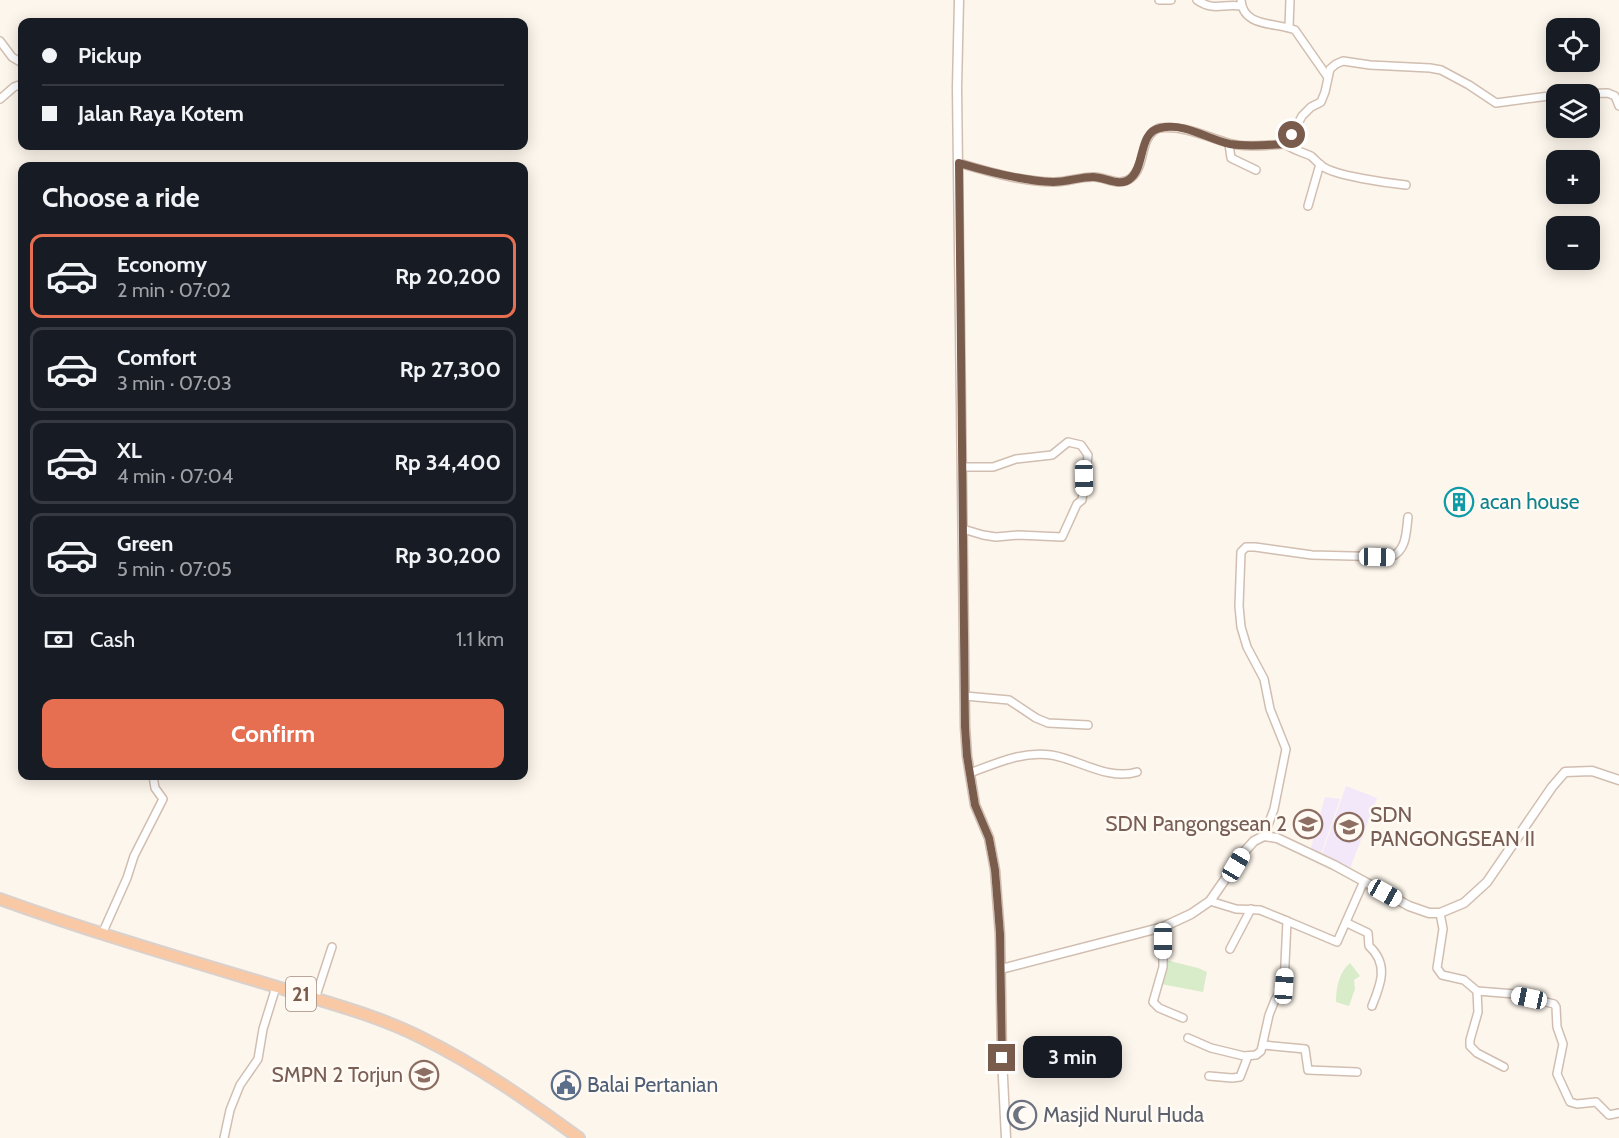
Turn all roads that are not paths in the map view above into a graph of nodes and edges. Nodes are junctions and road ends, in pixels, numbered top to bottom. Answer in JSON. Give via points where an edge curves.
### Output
{"nodes":[{"id":1,"x":959,"y":0,"type":"edge"},
{"id":2,"x":1159,"y":0,"type":"edge"},
{"id":3,"x":1171,"y":0,"type":"edge"},
{"id":4,"x":1197,"y":0,"type":"edge"},
{"id":5,"x":1290,"y":0,"type":"edge"},
{"id":6,"x":1241,"y":3,"type":"edge"},
{"id":7,"x":1289,"y":27,"type":"junction"},
{"id":8,"x":0,"y":41,"type":"edge"},
{"id":9,"x":18,"y":61,"type":"edge"},
{"id":10,"x":1327,"y":76,"type":"junction"},
{"id":11,"x":18,"y":86,"type":"edge"},
{"id":12,"x":1600,"y":93,"type":"edge"},
{"id":13,"x":1546,"y":97,"type":"edge"},
{"id":14,"x":0,"y":99,"type":"edge"},
{"id":15,"x":1619,"y":106,"type":"edge"},
{"id":16,"x":1229,"y":144,"type":"junction"},
{"id":17,"x":1285,"y":144,"type":"junction"},
{"id":18,"x":959,"y":163,"type":"junction"},
{"id":19,"x":1320,"y":164,"type":"junction"},
{"id":20,"x":1256,"y":170,"type":"dead end"},
{"id":21,"x":1406,"y":185,"type":"dead end"},
{"id":22,"x":1308,"y":206,"type":"dead end"},
{"id":23,"x":962,"y":467,"type":"junction"},
{"id":24,"x":1408,"y":517,"type":"dead end"},
{"id":25,"x":963,"y":529,"type":"junction"},
{"id":26,"x":965,"y":696,"type":"junction"},
{"id":27,"x":1088,"y":725,"type":"dead end"},
{"id":28,"x":970,"y":772,"type":"junction"},
{"id":29,"x":1137,"y":772,"type":"dead end"},
{"id":30,"x":154,"y":780,"type":"edge"},
{"id":31,"x":1619,"y":780,"type":"edge"},
{"id":32,"x":1264,"y":836,"type":"junction"},
{"id":33,"x":1364,"y":881,"type":"junction"},
{"id":34,"x":0,"y":899,"type":"edge"},
{"id":35,"x":1210,"y":901,"type":"junction"},
{"id":36,"x":1251,"y":909,"type":"junction"},
{"id":37,"x":1440,"y":914,"type":"junction"},
{"id":38,"x":1287,"y":921,"type":"junction"},
{"id":39,"x":1347,"y":923,"type":"junction"},
{"id":40,"x":1163,"y":927,"type":"junction"},
{"id":41,"x":102,"y":934,"type":"junction"},
{"id":42,"x":332,"y":947,"type":"dead end"},
{"id":43,"x":1230,"y":949,"type":"dead end"},
{"id":44,"x":1001,"y":969,"type":"junction"},
{"id":45,"x":276,"y":987,"type":"junction"},
{"id":46,"x":1478,"y":991,"type":"junction"},
{"id":47,"x":315,"y":999,"type":"junction"},
{"id":48,"x":1372,"y":1006,"type":"dead end"},
{"id":49,"x":1183,"y":1018,"type":"dead end"},
{"id":50,"x":1188,"y":1038,"type":"dead end"},
{"id":51,"x":1263,"y":1045,"type":"junction"},
{"id":52,"x":1248,"y":1056,"type":"junction"},
{"id":53,"x":1504,"y":1066,"type":"dead end"},
{"id":54,"x":1357,"y":1072,"type":"dead end"},
{"id":55,"x":1209,"y":1076,"type":"dead end"},
{"id":56,"x":1619,"y":1113,"type":"edge"},
{"id":57,"x":224,"y":1138,"type":"edge"},
{"id":58,"x":579,"y":1138,"type":"edge"},
{"id":59,"x":1006,"y":1138,"type":"edge"}],
"edges":[{"from":1,"to":18,"type":"street"},
{"from":2,"to":3,"type":"street"},
{"from":4,"to":6,"type":"street","via":[[1212,8]]},
{"from":5,"to":7,"type":"street"},
{"from":6,"to":7,"type":"street","via":[[1258,22]]},
{"from":7,"to":10,"type":"street","via":[[1300,35]]},
{"from":8,"to":9,"type":"street"},
{"from":10,"to":13,"type":"street","via":[[1330,69],[1343,62],[1430,68],[1441,70],[1496,103]]},
{"from":10,"to":17,"type":"street","via":[[1320,102],[1302,116]]},
{"from":11,"to":14,"type":"street"},
{"from":12,"to":15,"type":"street","via":[[1615,96]]},
{"from":16,"to":17,"type":"street"},
{"from":16,"to":18,"type":"street","via":[[1192,131],[1159,128],[1148,136],[1134,176],[1126,182],[1091,177],[1046,181]]},
{"from":16,"to":20,"type":"street","via":[[1232,159]]},
{"from":17,"to":19,"type":"street"},
{"from":18,"to":23,"type":"street"},
{"from":19,"to":21,"type":"street","via":[[1370,180]]},
{"from":19,"to":22,"type":"street"},
{"from":23,"to":25,"type":"street"},
{"from":23,"to":25,"type":"street","via":[[993,467],[1016,459],[1044,457],[1058,452],[1068,442],[1081,445],[1088,455],[1082,500],[1062,537],[996,537]]},
{"from":24,"to":32,"type":"street","via":[[1402,549],[1391,557],[1312,555],[1255,547],[1246,547],[1241,552],[1240,627],[1264,679],[1270,709],[1286,749]]},
{"from":25,"to":26,"type":"street"},
{"from":26,"to":27,"type":"street","via":[[1009,700],[1048,723]]},
{"from":26,"to":28,"type":"street"},
{"from":28,"to":29,"type":"street","via":[[1010,758],[1045,755],[1107,771]]},
{"from":28,"to":44,"type":"street","via":[[975,805],[989,838],[995,870]]},
{"from":30,"to":41,"type":"street","via":[[163,799]]},
{"from":31,"to":37,"type":"street","via":[[1592,771],[1565,772],[1487,882],[1464,903]]},
{"from":32,"to":33,"type":"street","via":[[1278,838]]},
{"from":32,"to":35,"type":"street","via":[[1244,852]]},
{"from":33,"to":37,"type":"street","via":[[1419,910]]},
{"from":33,"to":39,"type":"street"},
{"from":34,"to":41,"type":"highway","number":"21"},
{"from":35,"to":36,"type":"street"},
{"from":35,"to":40,"type":"street"},
{"from":36,"to":38,"type":"street"},
{"from":36,"to":43,"type":"street"},
{"from":37,"to":46,"type":"street","via":[[1443,929],[1437,968],[1442,975],[1464,980]]},
{"from":38,"to":39,"type":"street","via":[[1337,942]]},
{"from":38,"to":51,"type":"street","via":[[1284,986],[1272,1007]]},
{"from":39,"to":48,"type":"street","via":[[1368,933],[1369,946],[1382,963],[1382,981]]},
{"from":40,"to":44,"type":"street"},
{"from":40,"to":49,"type":"street","via":[[1162,967],[1153,1002]]},
{"from":41,"to":45,"type":"highway","number":"21"},
{"from":42,"to":47,"type":"street"},
{"from":44,"to":59,"type":"street"},
{"from":45,"to":47,"type":"highway","number":"21"},
{"from":45,"to":57,"type":"street","via":[[258,1059],[240,1085]]},
{"from":46,"to":53,"type":"street","via":[[1478,1012],[1470,1046]]},
{"from":46,"to":56,"type":"street","via":[[1515,994],[1554,1004],[1563,1044],[1557,1074],[1569,1102],[1596,1102],[1609,1115]]},
{"from":47,"to":58,"type":"highway","number":"21","via":[[423,1038]]},
{"from":50,"to":52,"type":"street"},
{"from":51,"to":52,"type":"street","via":[[1256,1055]]},
{"from":51,"to":54,"type":"street","via":[[1305,1049],[1308,1070]]},
{"from":52,"to":55,"type":"street","via":[[1240,1077]]}]}
